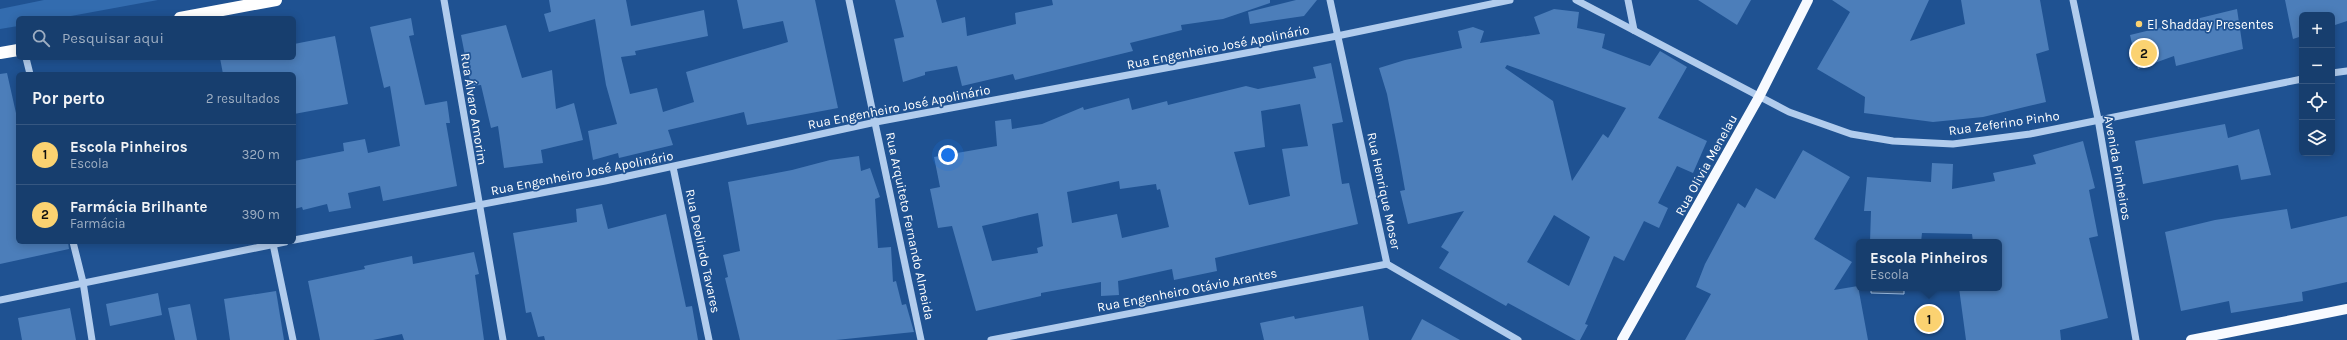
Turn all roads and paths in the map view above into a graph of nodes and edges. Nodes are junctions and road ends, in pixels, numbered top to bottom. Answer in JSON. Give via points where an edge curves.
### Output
{"nodes":[{"id":1,"x":276,"y":0,"type":"edge"},
{"id":2,"x":444,"y":0,"type":"edge"},
{"id":3,"x":849,"y":0,"type":"edge"},
{"id":4,"x":1330,"y":0,"type":"edge"},
{"id":5,"x":1510,"y":0,"type":"edge"},
{"id":6,"x":1576,"y":0,"type":"edge"},
{"id":7,"x":1628,"y":0,"type":"edge"},
{"id":8,"x":1808,"y":0,"type":"edge"},
{"id":9,"x":2073,"y":0,"type":"edge"},
{"id":10,"x":191,"y":16,"type":"edge"},
{"id":11,"x":1634,"y":30,"type":"junction"},
{"id":12,"x":1337,"y":36,"type":"junction"},
{"id":13,"x":16,"y":50,"type":"edge"},
{"id":14,"x":0,"y":53,"type":"edge"},
{"id":15,"x":26,"y":60,"type":"edge"},
{"id":16,"x":2347,"y":71,"type":"edge"},
{"id":17,"x":30,"y":72,"type":"edge"},
{"id":18,"x":2335,"y":73,"type":"edge"},
{"id":19,"x":2299,"y":80,"type":"edge"},
{"id":20,"x":1759,"y":97,"type":"junction"},
{"id":21,"x":2098,"y":119,"type":"junction"},
{"id":22,"x":876,"y":122,"type":"junction"},
{"id":23,"x":673,"y":167,"type":"junction"},
{"id":24,"x":478,"y":205,"type":"junction"},
{"id":25,"x":296,"y":240,"type":"edge"},
{"id":26,"x":74,"y":244,"type":"edge"},
{"id":27,"x":273,"y":244,"type":"joint"},
{"id":28,"x":1387,"y":264,"type":"junction"},
{"id":29,"x":83,"y":282,"type":"junction"},
{"id":30,"x":0,"y":300,"type":"edge"},
{"id":31,"x":2347,"y":309,"type":"edge"},
{"id":32,"x":92,"y":340,"type":"edge"},
{"id":33,"x":293,"y":340,"type":"edge"},
{"id":34,"x":503,"y":340,"type":"edge"},
{"id":35,"x":709,"y":340,"type":"edge"},
{"id":36,"x":921,"y":340,"type":"edge"},
{"id":37,"x":991,"y":340,"type":"edge"},
{"id":38,"x":1518,"y":340,"type":"edge"},
{"id":39,"x":1622,"y":340,"type":"edge"},
{"id":40,"x":2136,"y":340,"type":"edge"},
{"id":41,"x":2191,"y":340,"type":"edge"}],
"edges":[{"from":1,"to":10,"type":"highway"},
{"from":2,"to":24,"type":"street","name":"Rua Álvaro Amorim"},
{"from":3,"to":22,"type":"street","name":"Rua Arquiteto Fernando Almeida"},
{"from":4,"to":12,"type":"street","name":"Rua Henrique Moser"},
{"from":5,"to":12,"type":"street","name":"Rua Engenheiro José Apolinário"},
{"from":6,"to":11,"type":"street"},
{"from":7,"to":11,"type":"street"},
{"from":8,"to":20,"type":"main road","name":"Rua Olivia Menelau"},
{"from":9,"to":21,"type":"street","name":"Avenida Pinheiros"},
{"from":11,"to":20,"type":"street","name":"Rua Zeferino Pinho"},
{"from":12,"to":22,"type":"street","name":"Rua Engenheiro José Apolinário"},
{"from":12,"to":28,"type":"street","name":"Rua Henrique Moser"},
{"from":13,"to":14,"type":"highway"},
{"from":15,"to":17,"type":"street"},
{"from":16,"to":18,"type":"street"},
{"from":19,"to":21,"type":"street","name":"Rua Zeferino Pinho"},
{"from":20,"to":21,"type":"street","name":"Rua Zeferino Pinho","via":[[1789,112],[1851,134],[1893,142],[1953,144],[2030,134]]},
{"from":20,"to":39,"type":"main road","name":"Rua Olivia Menelau"},
{"from":21,"to":40,"type":"street","name":"Avenida Pinheiros"},
{"from":22,"to":23,"type":"street","name":"Rua Engenheiro José Apolinário"},
{"from":22,"to":36,"type":"street","name":"Rua Arquiteto Fernando Almeida"},
{"from":23,"to":24,"type":"street","name":"Rua Engenheiro José Apolinário"},
{"from":23,"to":35,"type":"street","name":"Rua Deolindo Tavares"},
{"from":24,"to":25,"type":"street","name":"Rua Engenheiro José Apolinário"},
{"from":24,"to":34,"type":"street","name":"Rua Álvaro Amorim"},
{"from":26,"to":29,"type":"street"},
{"from":27,"to":29,"type":"street"},
{"from":27,"to":33,"type":"street"},
{"from":28,"to":37,"type":"street","name":"Rua Engenheiro Otávio Arantes"},
{"from":28,"to":38,"type":"street","name":"Rua Henrique Moser"},
{"from":29,"to":30,"type":"street"},
{"from":29,"to":32,"type":"street"},
{"from":31,"to":41,"type":"main road"}]}
